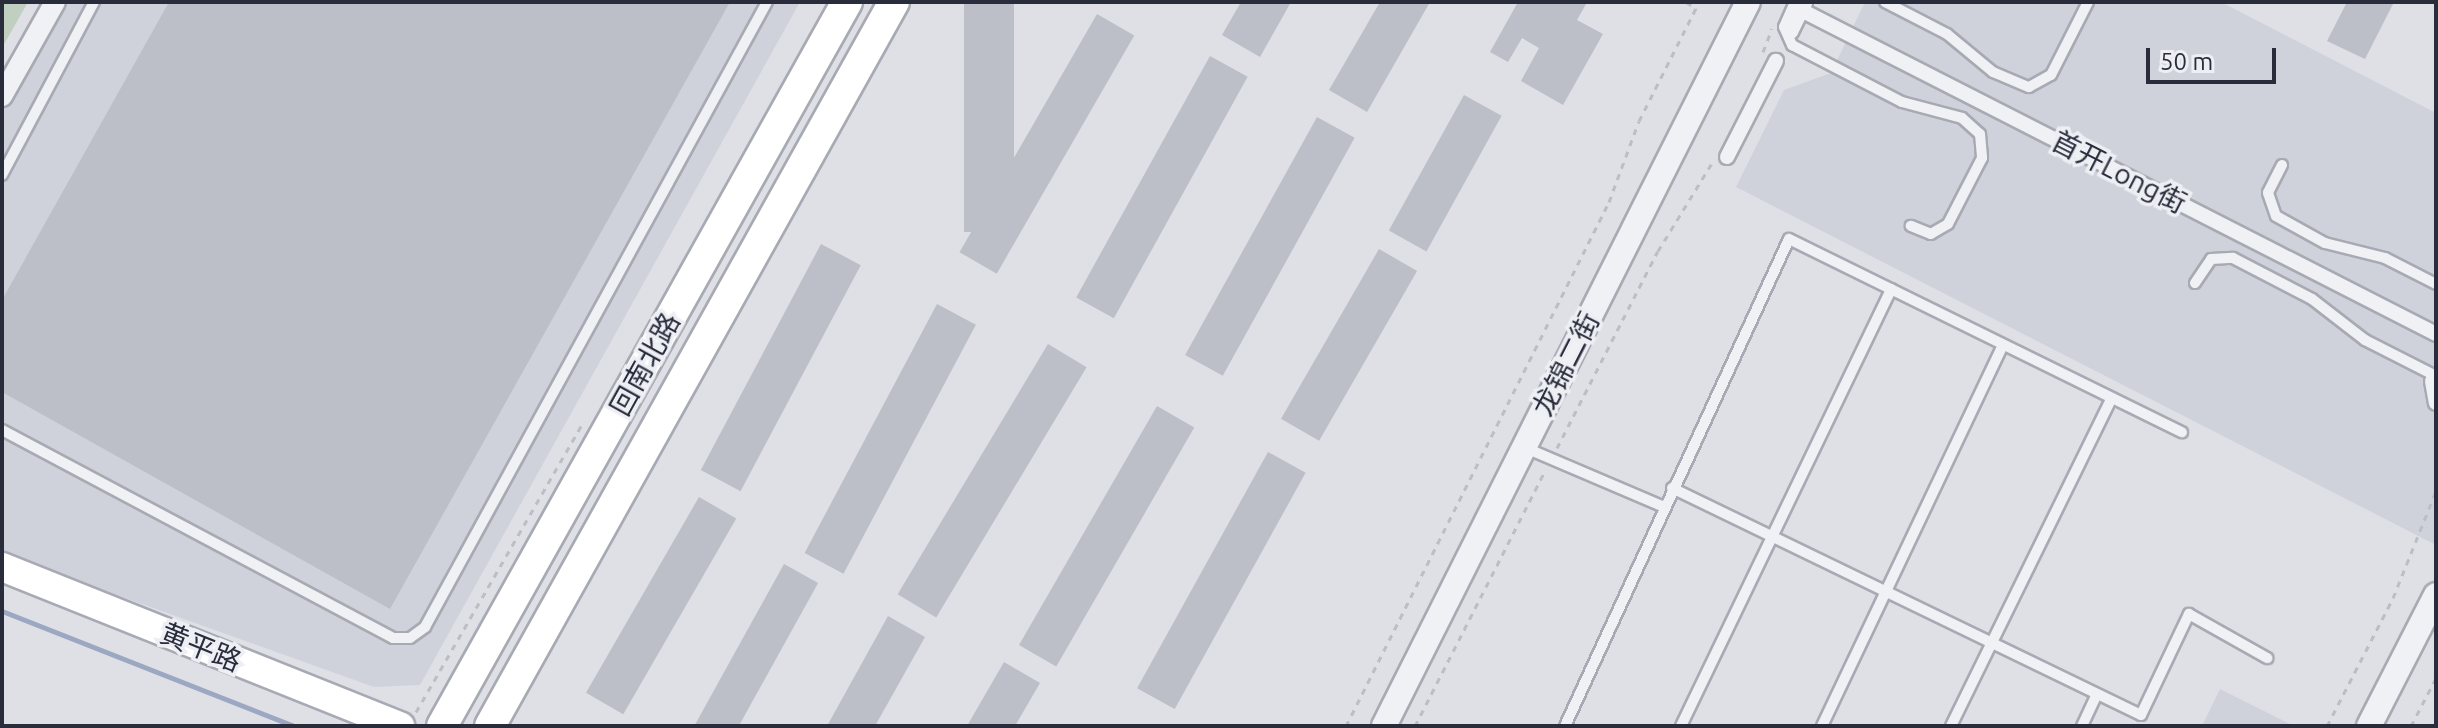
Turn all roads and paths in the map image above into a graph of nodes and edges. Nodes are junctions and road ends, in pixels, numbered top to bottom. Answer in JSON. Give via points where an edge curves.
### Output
{"nodes":[{"id":1,"x":55,"y":2,"type":"edge"},
{"id":2,"x":94,"y":2,"type":"edge"},
{"id":3,"x":767,"y":2,"type":"edge"},
{"id":4,"x":847,"y":2,"type":"edge"},
{"id":5,"x":894,"y":2,"type":"edge"},
{"id":6,"x":1686,"y":2,"type":"edge"},
{"id":7,"x":1699,"y":2,"type":"edge"},
{"id":8,"x":1748,"y":2,"type":"edge"},
{"id":9,"x":1885,"y":2,"type":"edge"},
{"id":10,"x":2088,"y":2,"type":"edge"},
{"id":11,"x":1801,"y":5,"type":"edge"},
{"id":12,"x":1696,"y":8,"type":"junction"},
{"id":13,"x":1774,"y":24,"type":"dead end"},
{"id":14,"x":1791,"y":32,"type":"dead end"},
{"id":15,"x":1768,"y":65,"type":"joint"},
{"id":16,"x":2,"y":96,"type":"edge"},
{"id":17,"x":1722,"y":154,"type":"joint"},
{"id":18,"x":2282,"y":165,"type":"dead end"},
{"id":19,"x":2,"y":175,"type":"edge"},
{"id":20,"x":1911,"y":226,"type":"dead end"},
{"id":21,"x":2195,"y":283,"type":"dead end"},
{"id":22,"x":2436,"y":284,"type":"edge"},
{"id":23,"x":1891,"y":289,"type":"junction"},
{"id":24,"x":2436,"y":334,"type":"edge"},
{"id":25,"x":2003,"y":345,"type":"junction"},
{"id":26,"x":2434,"y":379,"type":"edge"},
{"id":27,"x":2112,"y":398,"type":"junction"},
{"id":28,"x":2436,"y":403,"type":"edge"},
{"id":29,"x":586,"y":416,"type":"dead end"},
{"id":30,"x":2,"y":430,"type":"edge"},
{"id":31,"x":2182,"y":432,"type":"dead end"},
{"id":32,"x":1524,"y":447,"type":"junction"},
{"id":33,"x":1551,"y":459,"type":"junction"},
{"id":34,"x":1672,"y":488,"type":"junction"},
{"id":35,"x":2436,"y":491,"type":"edge"},
{"id":36,"x":1664,"y":507,"type":"junction"},
{"id":37,"x":1775,"y":538,"type":"junction"},
{"id":38,"x":2,"y":567,"type":"edge"},
{"id":39,"x":1889,"y":593,"type":"junction"},
{"id":40,"x":2436,"y":595,"type":"edge"},
{"id":41,"x":1992,"y":643,"type":"junction"},
{"id":42,"x":2267,"y":658,"type":"dead end"},
{"id":43,"x":2436,"y":678,"type":"edge"},
{"id":44,"x":2097,"y":694,"type":"junction"},
{"id":45,"x":408,"y":720,"type":"edge"},
{"id":46,"x":442,"y":726,"type":"edge"},
{"id":47,"x":490,"y":726,"type":"edge"},
{"id":48,"x":1346,"y":726,"type":"edge"},
{"id":49,"x":1384,"y":726,"type":"edge"},
{"id":50,"x":1415,"y":726,"type":"edge"},
{"id":51,"x":1565,"y":726,"type":"edge"},
{"id":52,"x":1681,"y":726,"type":"edge"},
{"id":53,"x":1822,"y":726,"type":"edge"},
{"id":54,"x":1951,"y":726,"type":"edge"},
{"id":55,"x":2082,"y":726,"type":"edge"},
{"id":56,"x":2327,"y":726,"type":"edge"},
{"id":57,"x":2369,"y":726,"type":"edge"},
{"id":58,"x":2411,"y":726,"type":"edge"}],
"edges":[{"from":1,"to":16,"type":"street"},
{"from":2,"to":19,"type":"lane"},
{"from":3,"to":30,"type":"lane","via":[[425,627],[410,638],[393,638]]},
{"from":4,"to":46,"type":"main road","name":"回南北路"},
{"from":5,"to":47,"type":"main road","name":"回南北路"},
{"from":6,"to":12,"type":"path"},
{"from":7,"to":12,"type":"path"},
{"from":8,"to":32,"type":"street","name":"龙锦二街"},
{"from":9,"to":10,"type":"lane","via":[[1947,34],[1993,72],[2029,87],[2051,75]]},
{"from":11,"to":14,"type":"street"},
{"from":11,"to":20,"type":"lane","via":[[1784,27],[1792,45],[1909,104],[1962,118],[1980,134],[1982,158],[1948,224],[1931,234]]},
{"from":11,"to":24,"type":"street","name":"首开Long街"},
{"from":12,"to":48,"type":"path","via":[[1639,121],[1609,202]]},
{"from":13,"to":15,"type":"path"},
{"from":15,"to":17,"type":"street"},
{"from":17,"to":33,"type":"path","via":[[1658,251]]},
{"from":18,"to":22,"type":"lane","via":[[2268,193],[2276,216],[2325,243],[2385,258]]},
{"from":21,"to":26,"type":"lane","via":[[2211,259],[2233,258],[2312,299],[2365,340]]},
{"from":23,"to":25,"type":"lane"},
{"from":23,"to":34,"type":"lane","via":[[1789,239]]},
{"from":23,"to":37,"type":"lane"},
{"from":25,"to":27,"type":"lane"},
{"from":25,"to":39,"type":"lane"},
{"from":26,"to":28,"type":"street"},
{"from":27,"to":31,"type":"lane"},
{"from":27,"to":41,"type":"lane"},
{"from":29,"to":45,"type":"path"},
{"from":32,"to":33,"type":"lane"},
{"from":32,"to":49,"type":"street","name":"龙锦二街"},
{"from":33,"to":36,"type":"lane"},
{"from":33,"to":50,"type":"path"},
{"from":34,"to":36,"type":"lane"},
{"from":34,"to":37,"type":"lane"},
{"from":35,"to":56,"type":"path","via":[[2393,598]]},
{"from":36,"to":51,"type":"lane"},
{"from":37,"to":39,"type":"lane"},
{"from":37,"to":52,"type":"lane"},
{"from":38,"to":45,"type":"main road","name":"黄平路"},
{"from":39,"to":41,"type":"lane"},
{"from":39,"to":53,"type":"lane"},
{"from":40,"to":57,"type":"street"},
{"from":41,"to":44,"type":"lane"},
{"from":41,"to":54,"type":"lane"},
{"from":42,"to":44,"type":"lane","via":[[2189,614],[2141,715]]},
{"from":43,"to":58,"type":"path"},
{"from":44,"to":55,"type":"lane"}]}
